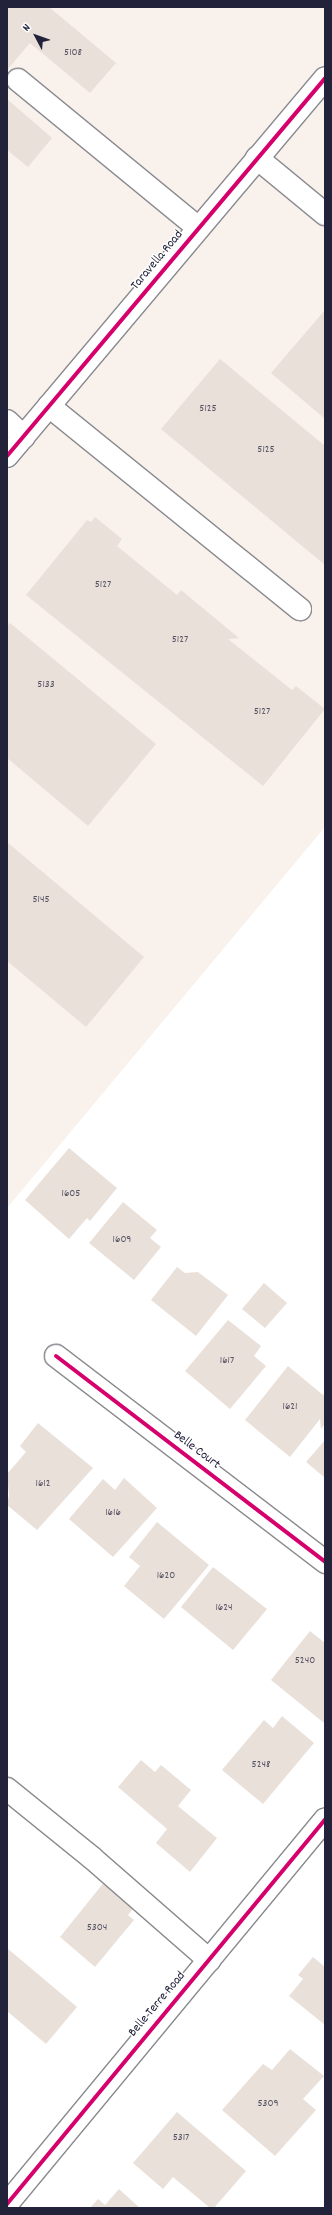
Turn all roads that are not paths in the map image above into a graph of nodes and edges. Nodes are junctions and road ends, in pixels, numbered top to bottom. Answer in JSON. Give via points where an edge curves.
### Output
{"nodes":[{"id":1,"x":325,"y":78,"type":"edge"},
{"id":2,"x":18,"y":80,"type":"dead end"},
{"id":3,"x":257,"y":158,"type":"junction"},
{"id":4,"x":325,"y":214,"type":"edge"},
{"id":5,"x":198,"y":228,"type":"junction"},
{"id":6,"x":49,"y":406,"type":"junction"},
{"id":7,"x":7,"y":421,"type":"edge"},
{"id":8,"x":24,"y":437,"type":"junction"},
{"id":9,"x":7,"y":456,"type":"edge"},
{"id":10,"x":300,"y":609,"type":"dead end"},
{"id":11,"x":56,"y":1356,"type":"dead end"},
{"id":12,"x":325,"y":1562,"type":"edge"},
{"id":13,"x":7,"y":1789,"type":"edge"},
{"id":14,"x":325,"y":1820,"type":"edge"},
{"id":15,"x":209,"y":1960,"type":"junction"},
{"id":16,"x":7,"y":2204,"type":"edge"}],
"edges":[{"from":1,"to":3,"type":"street","name":"Taravella Road"},
{"from":2,"to":5,"type":"street"},
{"from":3,"to":4,"type":"street"},
{"from":3,"to":5,"type":"street","name":"Taravella Road"},
{"from":5,"to":6,"type":"street","name":"Taravella Road"},
{"from":6,"to":8,"type":"street","name":"Taravella Road"},
{"from":6,"to":10,"type":"street"},
{"from":7,"to":8,"type":"street"},
{"from":8,"to":9,"type":"street","name":"Taravella Road"},
{"from":11,"to":12,"type":"street","name":"Belle Court"},
{"from":13,"to":15,"type":"street","via":[[91,1857]]},
{"from":14,"to":15,"type":"street","name":"Belle Terre Road"},
{"from":15,"to":16,"type":"street","name":"Belle Terre Road"}]}
